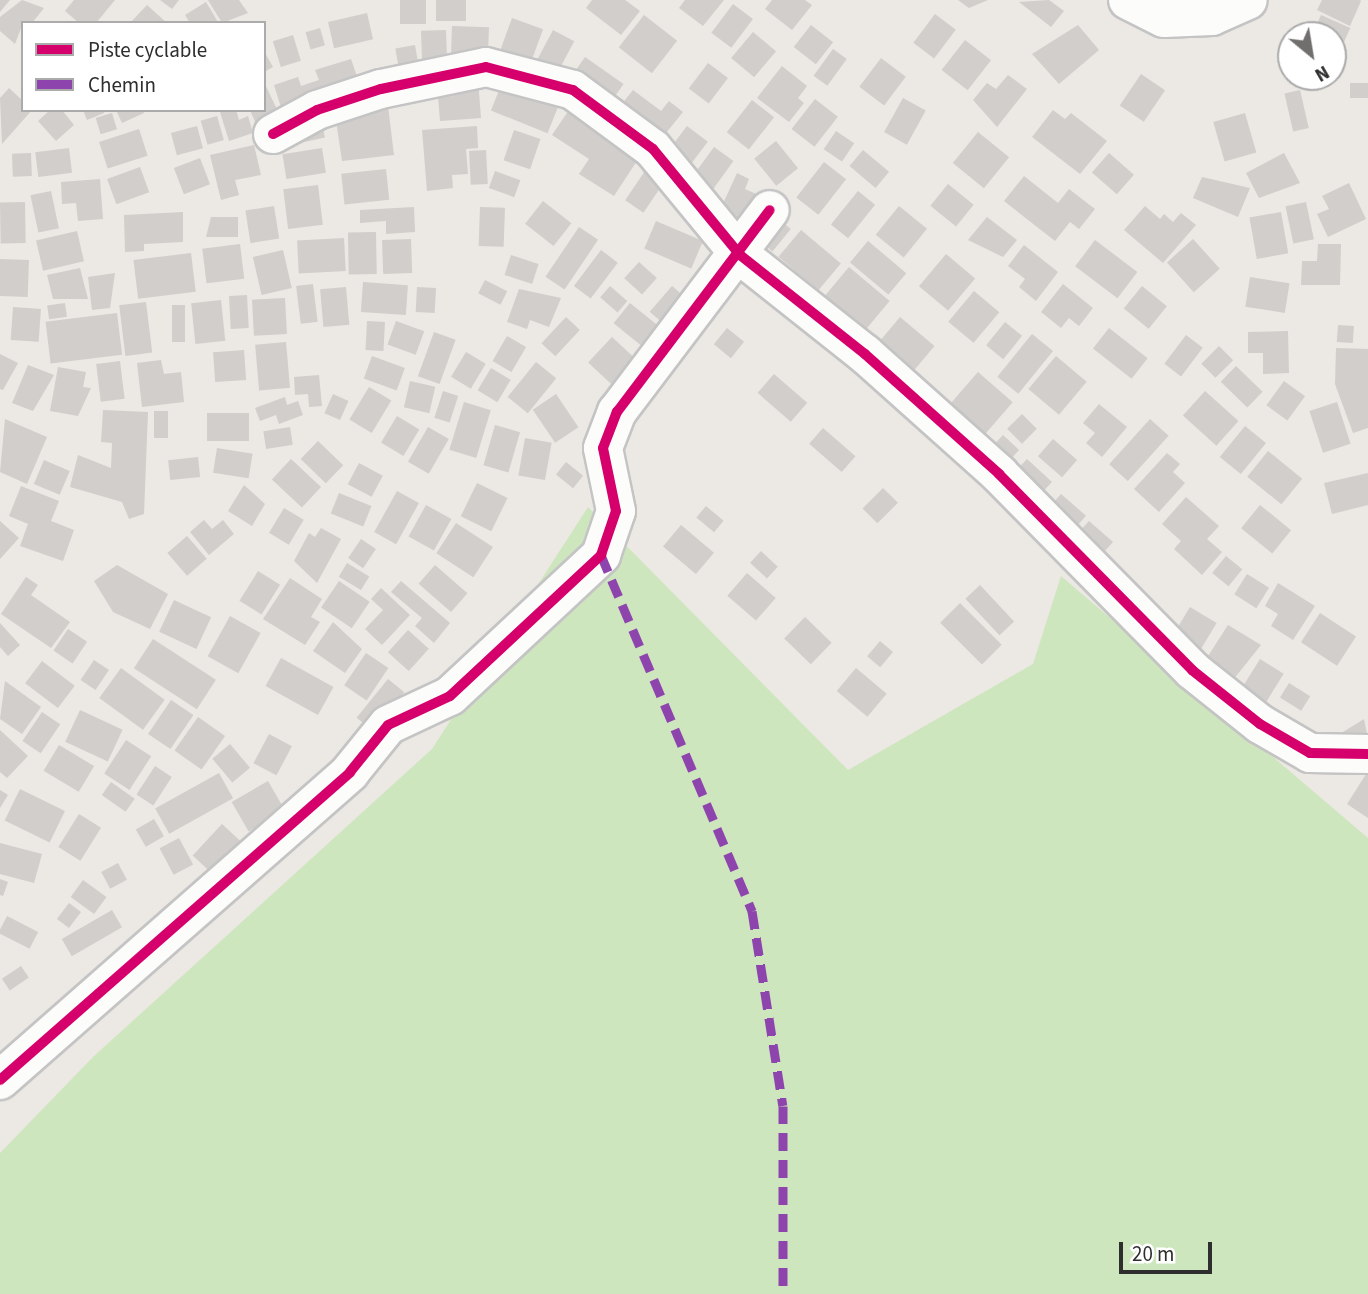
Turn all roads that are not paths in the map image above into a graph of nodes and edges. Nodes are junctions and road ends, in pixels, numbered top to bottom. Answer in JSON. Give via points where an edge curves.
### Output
{"nodes":[{"id":1,"x":1128,"y":0,"type":"edge"},
{"id":2,"x":1248,"y":0,"type":"edge"},
{"id":3,"x":273,"y":134,"type":"dead end"},
{"id":4,"x":770,"y":209,"type":"dead end"},
{"id":5,"x":740,"y":255,"type":"junction"},
{"id":6,"x":1368,"y":754,"type":"edge"},
{"id":7,"x":0,"y":1080,"type":"edge"}],
"edges":[{"from":1,"to":2,"type":"street","via":[[1164,18],[1212,16]]},
{"from":3,"to":5,"type":"street","via":[[317,110],[381,89],[486,67],[573,90],[653,149]]},
{"from":4,"to":5,"type":"street"},
{"from":5,"to":6,"type":"street","via":[[865,354],[999,474],[1192,670],[1260,724],[1310,753]]},
{"from":5,"to":7,"type":"street","via":[[617,412],[603,448],[616,511],[601,555],[450,696],[388,725],[350,772]]}]}
